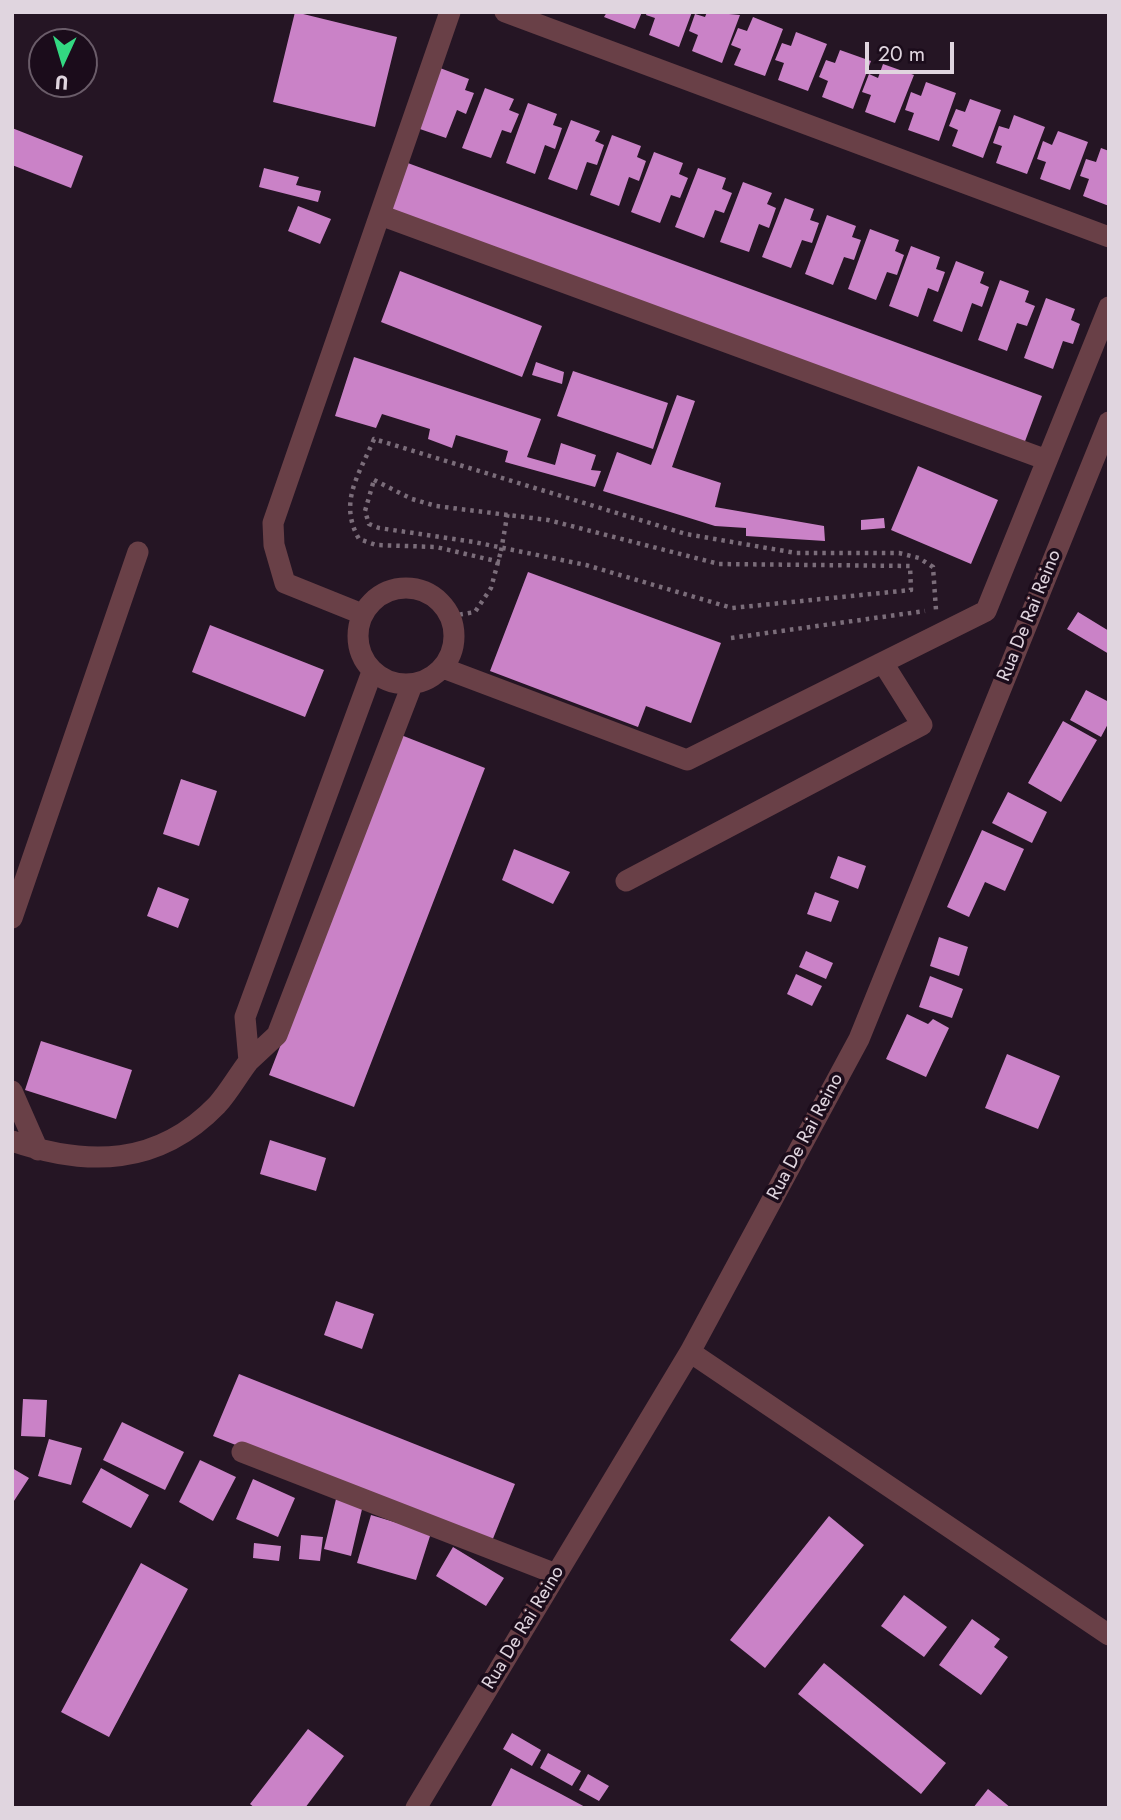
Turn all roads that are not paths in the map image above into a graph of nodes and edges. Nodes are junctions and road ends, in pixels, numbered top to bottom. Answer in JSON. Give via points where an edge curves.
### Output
{"nodes":[{"id":1,"x":450,"y":12,"type":"edge"},
{"id":2,"x":505,"y":12,"type":"edge"},
{"id":3,"x":380,"y":215,"type":"junction"},
{"id":4,"x":1109,"y":237,"type":"edge"},
{"id":5,"x":1109,"y":307,"type":"edge"},
{"id":6,"x":1109,"y":422,"type":"edge"},
{"id":7,"x":1047,"y":460,"type":"junction"},
{"id":8,"x":138,"y":552,"type":"dead end"},
{"id":9,"x":362,"y":614,"type":"junction"},
{"id":10,"x":883,"y":663,"type":"junction"},
{"id":11,"x":443,"y":668,"type":"junction"},
{"id":12,"x":372,"y":672,"type":"junction"},
{"id":13,"x":412,"y":685,"type":"junction"},
{"id":14,"x":626,"y":881,"type":"dead end"},
{"id":15,"x":12,"y":918,"type":"edge"},
{"id":16,"x":248,"y":1061,"type":"junction"},
{"id":17,"x":12,"y":1091,"type":"edge"},
{"id":18,"x":12,"y":1141,"type":"edge"},
{"id":19,"x":38,"y":1150,"type":"junction"},
{"id":20,"x":690,"y":1352,"type":"junction"},
{"id":21,"x":242,"y":1452,"type":"dead end"},
{"id":22,"x":556,"y":1574,"type":"junction"},
{"id":23,"x":1109,"y":1635,"type":"edge"},
{"id":24,"x":416,"y":1808,"type":"edge"}],
"edges":[{"from":1,"to":3,"type":"street"},
{"from":2,"to":4,"type":"street"},
{"from":3,"to":7,"type":"street"},
{"from":3,"to":9,"type":"street","via":[[273,523],[285,583]]},
{"from":5,"to":7,"type":"street"},
{"from":6,"to":20,"type":"street","name":"Rua De Rai Reino","via":[[859,1039]]},
{"from":7,"to":10,"type":"street","via":[[986,611]]},
{"from":8,"to":15,"type":"street"},
{"from":9,"to":11,"type":"street","via":[[380,594],[407,587],[433,595],[451,616],[455,644]]},
{"from":9,"to":12,"type":"street","via":[[358,645]]},
{"from":10,"to":11,"type":"street","via":[[687,760]]},
{"from":10,"to":14,"type":"street","via":[[922,724]]},
{"from":11,"to":13,"type":"street"},
{"from":12,"to":13,"type":"street","via":[[391,683]]},
{"from":12,"to":16,"type":"street","via":[[245,1017]]},
{"from":13,"to":16,"type":"street","via":[[277,1035]]},
{"from":16,"to":19,"type":"street","via":[[216,1105],[163,1146],[106,1159]]},
{"from":17,"to":19,"type":"street"},
{"from":18,"to":19,"type":"street"},
{"from":20,"to":22,"type":"street","name":"Rua De Rai Reino"},
{"from":20,"to":23,"type":"street"},
{"from":21,"to":22,"type":"street"},
{"from":22,"to":24,"type":"street","name":"Rua De Rai Reino"}]}
